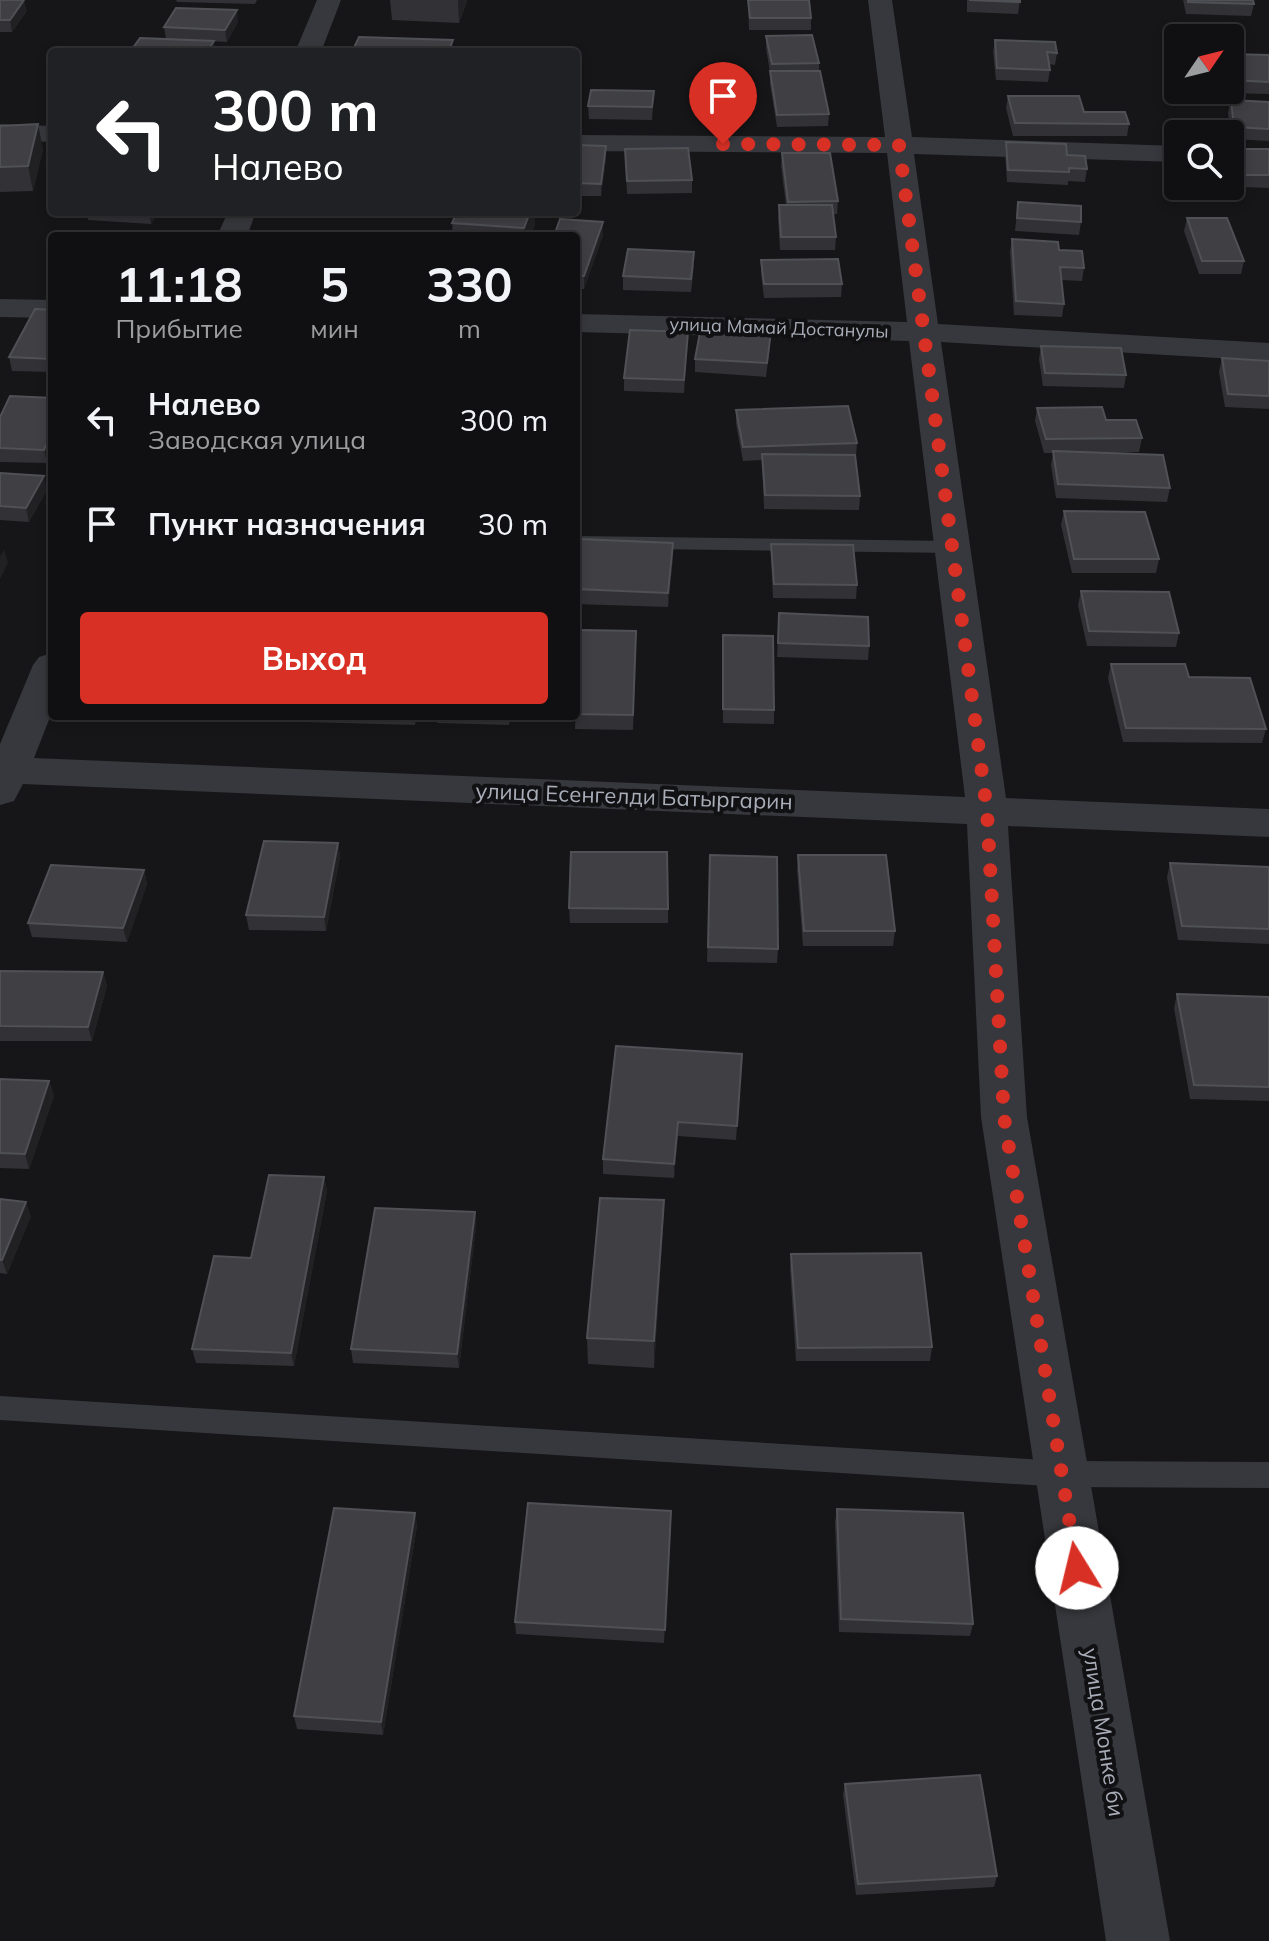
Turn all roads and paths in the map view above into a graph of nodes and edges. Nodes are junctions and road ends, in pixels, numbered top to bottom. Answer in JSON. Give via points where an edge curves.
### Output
{"nodes":[{"id":1,"x":329,"y":0,"type":"edge"},
{"id":2,"x":880,"y":0,"type":"edge"},
{"id":3,"x":310,"y":48,"type":"edge"},
{"id":4,"x":0,"y":132,"type":"edge"},
{"id":5,"x":48,"y":134,"type":"edge"},
{"id":6,"x":580,"y":143,"type":"edge"},
{"id":7,"x":899,"y":145,"type":"junction"},
{"id":8,"x":1164,"y":154,"type":"edge"},
{"id":9,"x":1244,"y":156,"type":"edge"},
{"id":10,"x":1269,"y":157,"type":"edge"},
{"id":11,"x":0,"y":308,"type":"edge"},
{"id":12,"x":48,"y":309,"type":"edge"},
{"id":13,"x":580,"y":323,"type":"edge"},
{"id":14,"x":924,"y":332,"type":"junction"},
{"id":15,"x":1269,"y":352,"type":"edge"},
{"id":16,"x":580,"y":542,"type":"edge"},
{"id":17,"x":952,"y":547,"type":"junction"},
{"id":18,"x":48,"y":674,"type":"edge"},
{"id":19,"x":3,"y":777,"type":"edge"},
{"id":20,"x":987,"y":811,"type":"junction"},
{"id":21,"x":1269,"y":823,"type":"edge"},
{"id":22,"x":0,"y":1408,"type":"edge"},
{"id":23,"x":1062,"y":1474,"type":"junction"},
{"id":24,"x":1269,"y":1475,"type":"edge"},
{"id":25,"x":1138,"y":1941,"type":"edge"}],
"edges":[{"from":1,"to":3,"type":"street"},
{"from":2,"to":7,"type":"street","name":"улица Монке би"},
{"from":4,"to":5,"type":"street"},
{"from":6,"to":7,"type":"street"},
{"from":7,"to":8,"type":"street"},
{"from":7,"to":14,"type":"street","name":"улица Монке би"},
{"from":9,"to":10,"type":"street"},
{"from":11,"to":12,"type":"street"},
{"from":13,"to":14,"type":"street","name":"улица Мамай Достанулы"},
{"from":14,"to":15,"type":"street","name":"улица Мамай Достанулы"},
{"from":14,"to":17,"type":"street","name":"улица Монке би"},
{"from":16,"to":17,"type":"lane"},
{"from":17,"to":20,"type":"street","name":"улица Монке би"},
{"from":18,"to":19,"type":"street"},
{"from":19,"to":20,"type":"street","name":"улица Есенгелди Батыргарин"},
{"from":20,"to":21,"type":"street","name":"улица Есенгелди Батыргарин"},
{"from":20,"to":23,"type":"street","name":"улица Монке би","via":[[1004,1117]]},
{"from":22,"to":23,"type":"lane"},
{"from":23,"to":24,"type":"lane"},
{"from":23,"to":25,"type":"street","name":"улица Монке би"}]}
